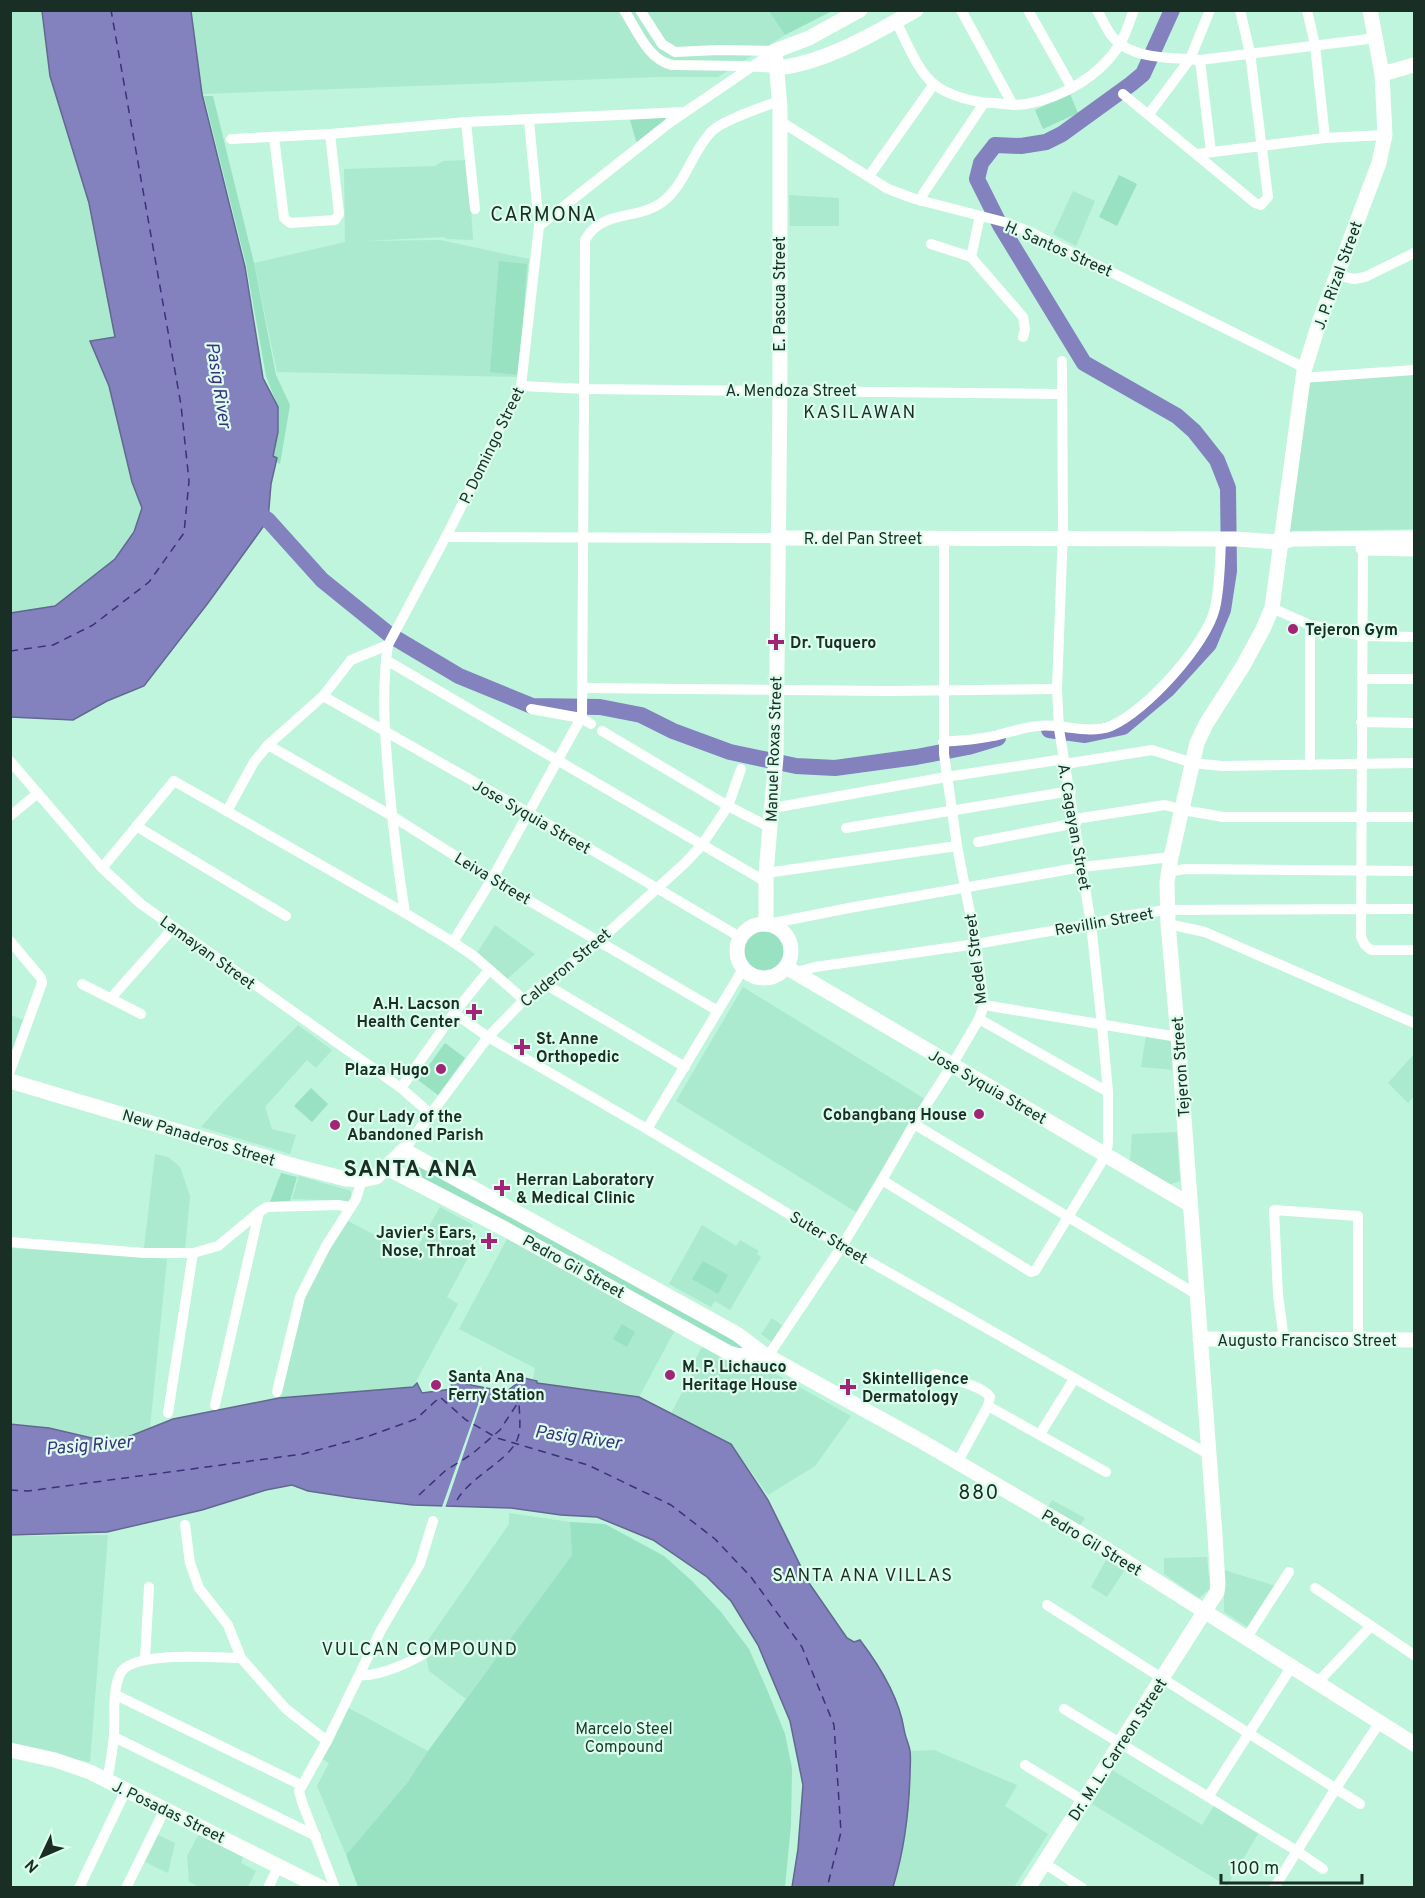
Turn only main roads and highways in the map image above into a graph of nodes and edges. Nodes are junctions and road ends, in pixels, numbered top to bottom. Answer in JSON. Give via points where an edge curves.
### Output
{"nodes":[{"id":1,"x":916,"y":10,"type":"edge"},
{"id":2,"x":1370,"y":10,"type":"edge"},
{"id":3,"x":857,"y":12,"type":"edge"},
{"id":4,"x":809,"y":38,"type":"junction"},
{"id":5,"x":864,"y":39,"type":"junction"},
{"id":6,"x":814,"y":60,"type":"junction"},
{"id":7,"x":1414,"y":65,"type":"edge"},
{"id":8,"x":778,"y":68,"type":"junction"},
{"id":9,"x":1382,"y":74,"type":"junction"},
{"id":10,"x":778,"y":538,"type":"junction"},
{"id":11,"x":1414,"y":538,"type":"edge"},
{"id":12,"x":1281,"y":542,"type":"junction"},
{"id":13,"x":1363,"y":543,"type":"junction"},
{"id":14,"x":1414,"y":549,"type":"edge"},
{"id":15,"x":767,"y":924,"type":"junction"},
{"id":16,"x":791,"y":969,"type":"junction"},
{"id":17,"x":10,"y":1081,"type":"edge"},
{"id":18,"x":404,"y":1150,"type":"joint"},
{"id":19,"x":387,"y":1168,"type":"junction"},
{"id":20,"x":1189,"y":1204,"type":"junction"},
{"id":21,"x":1200,"y":1339,"type":"junction"},
{"id":22,"x":1414,"y":1340,"type":"edge"},
{"id":23,"x":765,"y":1354,"type":"junction"},
{"id":24,"x":1205,"y":1611,"type":"junction"},
{"id":25,"x":1414,"y":1744,"type":"edge"},
{"id":26,"x":10,"y":1750,"type":"edge"},
{"id":27,"x":306,"y":1884,"type":"edge"},
{"id":28,"x":322,"y":1887,"type":"edge"},
{"id":29,"x":1029,"y":1887,"type":"edge"}],
"edges":[{"from":1,"to":5,"type":"main road"},
{"from":2,"to":9,"type":"main road","name":"J. P. Rizal Street"},
{"from":3,"to":4,"type":"main road"},
{"from":3,"to":5,"type":"main road"},
{"from":4,"to":6,"type":"main road"},
{"from":4,"to":8,"type":"main road","name":"E. Pascua Street","via":[[775,51]]},
{"from":5,"to":6,"type":"main road"},
{"from":6,"to":8,"type":"main road"},
{"from":7,"to":9,"type":"main road"},
{"from":8,"to":10,"type":"main road","name":"E. Pascua Street"},
{"from":9,"to":12,"type":"main road","name":"J. P. Rizal Street","via":[[1385,135],[1304,373]]},
{"from":10,"to":12,"type":"main road","name":"R. del Pan Street"},
{"from":10,"to":15,"type":"main road","name":"Manuel Roxas Street","via":[[777,757],[766,878]]},
{"from":11,"to":13,"type":"main road"},
{"from":12,"to":13,"type":"main road","name":"R. del Pan Street","via":[[1296,548]]},
{"from":12,"to":20,"type":"main road","name":"Tejeron Street","via":[[1272,608],[1197,743],[1168,872],[1167,917]]},
{"from":13,"to":14,"type":"main road"},
{"from":15,"to":16,"type":"main road","via":[[780,929],[789,940]]},
{"from":15,"to":16,"type":"main road","via":[[751,927],[740,937],[736,952],[743,969],[765,979]]},
{"from":16,"to":20,"type":"main road","name":"Jose Syquia Street"},
{"from":17,"to":19,"type":"main road","name":"New Panaderos Street","via":[[346,1179],[376,1177]]},
{"from":18,"to":19,"type":"main road","name":"Calderon Street"},
{"from":18,"to":23,"type":"main road","name":"Pedro Gil Street","via":[[737,1334]]},
{"from":19,"to":23,"type":"main road","name":"Pedro Gil Street","via":[[729,1353]]},
{"from":20,"to":21,"type":"main road","name":"Tejeron Street"},
{"from":21,"to":22,"type":"main road","name":"Augusto Francisco Street"},
{"from":21,"to":24,"type":"main road","name":"Tejeron Street","via":[[1218,1585]]},
{"from":23,"to":24,"type":"main road","name":"Pedro Gil Street","via":[[957,1462]]},
{"from":24,"to":25,"type":"main road","name":"Pedro Gil Street"},
{"from":24,"to":29,"type":"main road","name":"Dr. M. L. Carreon Street"},
{"from":26,"to":27,"type":"main road","name":"J. Posadas Street","via":[[55,1760],[107,1780],[279,1865]]},
{"from":27,"to":28,"type":"main road","name":"J. Posadas Street"}]}
